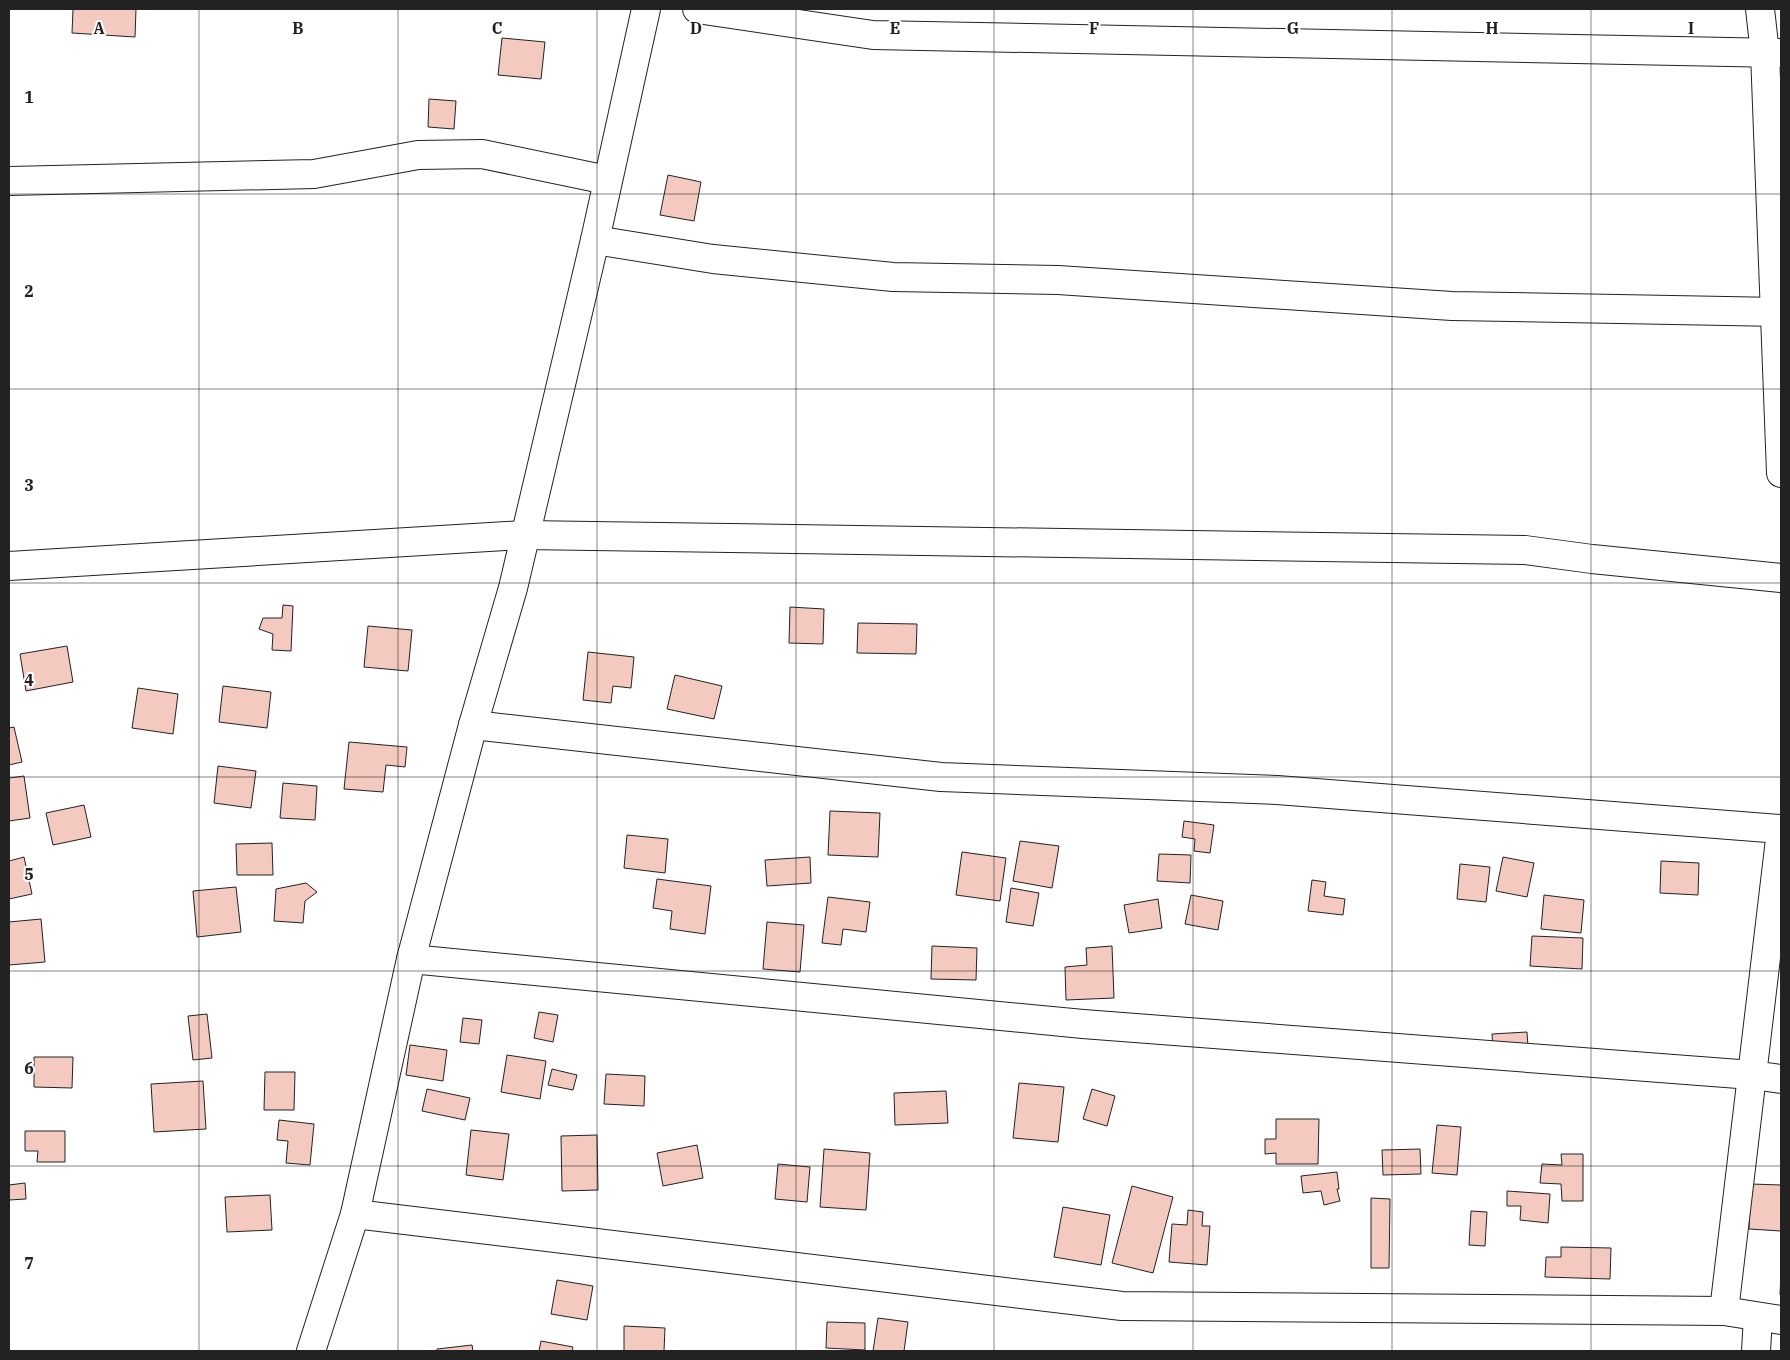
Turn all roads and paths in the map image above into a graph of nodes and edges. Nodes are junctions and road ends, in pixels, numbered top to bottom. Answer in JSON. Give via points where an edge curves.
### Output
{"nodes":[{"id":1,"x":646,"y":9,"type":"edge"},
{"id":2,"x":697,"y":9,"type":"edge"},
{"id":3,"x":1760,"y":9,"type":"edge"},
{"id":4,"x":1773,"y":53,"type":"edge"},
{"id":5,"x":607,"y":180,"type":"junction"},
{"id":6,"x":9,"y":181,"type":"edge"},
{"id":7,"x":594,"y":240,"type":"junction"},
{"id":8,"x":1778,"y":312,"type":"edge"},
{"id":9,"x":1781,"y":473,"type":"edge"},
{"id":10,"x":524,"y":535,"type":"junction"},
{"id":11,"x":9,"y":566,"type":"edge"},
{"id":12,"x":1781,"y":578,"type":"edge"},
{"id":13,"x":473,"y":725,"type":"junction"},
{"id":14,"x":1781,"y":830,"type":"edge"},
{"id":15,"x":411,"y":959,"type":"junction"},
{"id":16,"x":1752,"y":1075,"type":"junction"},
{"id":17,"x":1781,"y":1079,"type":"edge"},
{"id":18,"x":355,"y":1214,"type":"junction"},
{"id":19,"x":1724,"y":1312,"type":"junction"},
{"id":20,"x":1769,"y":1318,"type":"edge"},
{"id":21,"x":311,"y":1351,"type":"edge"},
{"id":22,"x":1756,"y":1351,"type":"edge"}],
"edges":[{"from":1,"to":5,"type":"street"},
{"from":2,"to":4,"type":"street","via":[[873,35]]},
{"from":3,"to":4,"type":"street"},
{"from":4,"to":8,"type":"street"},
{"from":5,"to":6,"type":"street","via":[[482,154],[418,155],[314,174]]},
{"from":5,"to":7,"type":"street"},
{"from":7,"to":8,"type":"street","via":[[714,260],[893,277],[1058,280],[1452,306]]},
{"from":7,"to":10,"type":"street"},
{"from":8,"to":9,"type":"street"},
{"from":10,"to":11,"type":"street"},
{"from":10,"to":12,"type":"street","via":[[1526,550]]},
{"from":10,"to":13,"type":"street","via":[[513,588]]},
{"from":13,"to":14,"type":"street","via":[[941,777],[1276,790]]},
{"from":13,"to":15,"type":"street"},
{"from":14,"to":16,"type":"street"},
{"from":15,"to":16,"type":"street","via":[[1083,1024]]},
{"from":15,"to":18,"type":"street"},
{"from":16,"to":17,"type":"street"},
{"from":16,"to":19,"type":"street"},
{"from":18,"to":19,"type":"street","via":[[1122,1306]]},
{"from":18,"to":21,"type":"street"},
{"from":19,"to":20,"type":"street"},
{"from":20,"to":22,"type":"street"}]}
